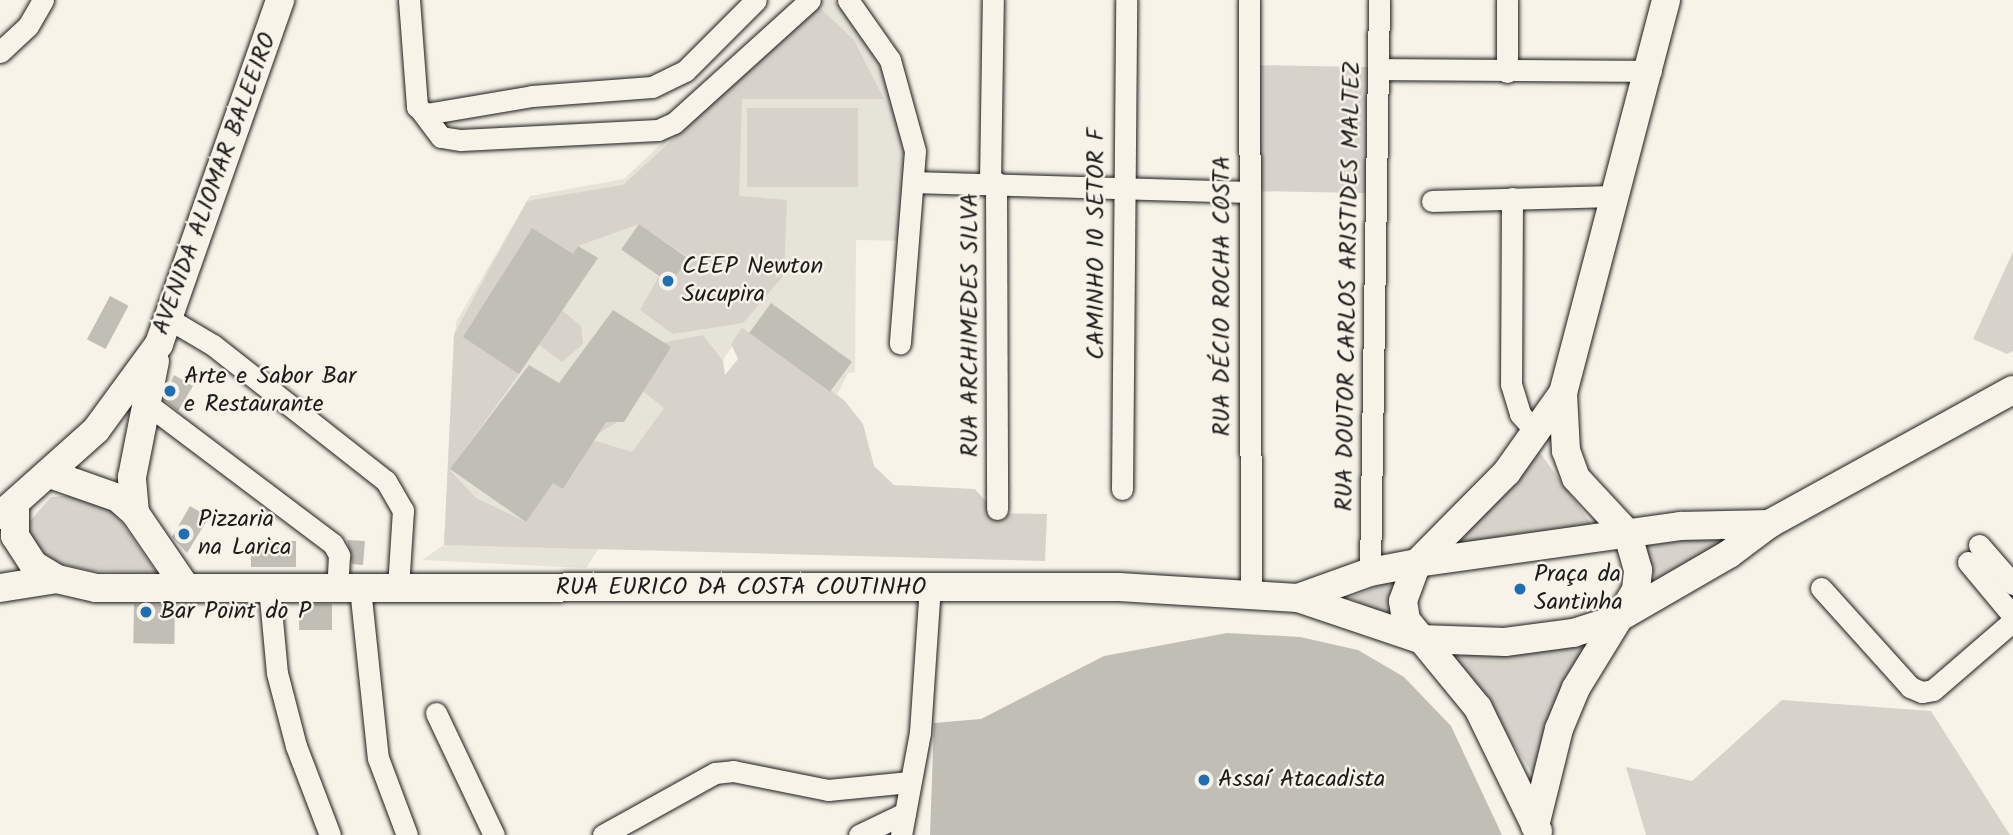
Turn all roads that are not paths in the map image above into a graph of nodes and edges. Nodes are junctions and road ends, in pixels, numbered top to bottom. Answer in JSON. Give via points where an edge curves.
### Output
{"nodes":[{"id":1,"x":43,"y":0,"type":"edge"},
{"id":2,"x":280,"y":0,"type":"edge"},
{"id":3,"x":409,"y":0,"type":"edge"},
{"id":4,"x":756,"y":0,"type":"edge"},
{"id":5,"x":810,"y":0,"type":"edge"},
{"id":6,"x":848,"y":0,"type":"edge"},
{"id":7,"x":993,"y":0,"type":"edge"},
{"id":8,"x":1126,"y":0,"type":"edge"},
{"id":9,"x":1249,"y":0,"type":"edge"},
{"id":10,"x":1379,"y":0,"type":"edge"},
{"id":11,"x":1507,"y":0,"type":"edge"},
{"id":12,"x":1666,"y":0,"type":"edge"},
{"id":13,"x":0,"y":52,"type":"edge"},
{"id":14,"x":1379,"y":69,"type":"junction"},
{"id":15,"x":1651,"y":71,"type":"junction"},
{"id":16,"x":1507,"y":72,"type":"junction"},
{"id":17,"x":422,"y":112,"type":"junction"},
{"id":18,"x":993,"y":181,"type":"junction"},
{"id":19,"x":914,"y":182,"type":"junction"},
{"id":20,"x":1124,"y":188,"type":"junction"},
{"id":21,"x":1248,"y":192,"type":"junction"},
{"id":22,"x":1612,"y":196,"type":"junction"},
{"id":23,"x":1512,"y":198,"type":"junction"},
{"id":24,"x":1432,"y":201,"type":"dead end"},
{"id":25,"x":164,"y":331,"type":"junction"},
{"id":26,"x":900,"y":343,"type":"dead end"},
{"id":27,"x":2013,"y":391,"type":"edge"},
{"id":28,"x":1563,"y":393,"type":"junction"},
{"id":29,"x":146,"y":402,"type":"junction"},
{"id":30,"x":1536,"y":432,"type":"junction"},
{"id":31,"x":50,"y":474,"type":"junction"},
{"id":32,"x":1122,"y":489,"type":"dead end"},
{"id":33,"x":997,"y":509,"type":"dead end"},
{"id":34,"x":7,"y":511,"type":"edge"},
{"id":35,"x":135,"y":513,"type":"junction"},
{"id":36,"x":1769,"y":524,"type":"junction"},
{"id":37,"x":1628,"y":534,"type":"junction"},
{"id":38,"x":1417,"y":563,"type":"junction"},
{"id":39,"x":1370,"y":572,"type":"junction"},
{"id":40,"x":57,"y":579,"type":"junction"},
{"id":41,"x":2013,"y":584,"type":"edge"},
{"id":42,"x":185,"y":586,"type":"junction"},
{"id":43,"x":930,"y":586,"type":"junction"},
{"id":44,"x":0,"y":587,"type":"edge"},
{"id":45,"x":269,"y":587,"type":"junction"},
{"id":46,"x":349,"y":588,"type":"junction"},
{"id":47,"x":398,"y":588,"type":"junction"},
{"id":48,"x":1821,"y":588,"type":"dead end"},
{"id":49,"x":1251,"y":592,"type":"junction"},
{"id":50,"x":1298,"y":598,"type":"junction"},
{"id":51,"x":1627,"y":612,"type":"junction"},
{"id":52,"x":2013,"y":619,"type":"edge"},
{"id":53,"x":1419,"y":639,"type":"junction"},
{"id":54,"x":436,"y":713,"type":"dead end"},
{"id":55,"x":910,"y":782,"type":"junction"},
{"id":56,"x":905,"y":813,"type":"junction"},
{"id":57,"x":1538,"y":830,"type":"edge"},
{"id":58,"x":615,"y":832,"type":"edge"},
{"id":59,"x":330,"y":835,"type":"edge"},
{"id":60,"x":407,"y":835,"type":"edge"},
{"id":61,"x":494,"y":835,"type":"edge"},
{"id":62,"x":859,"y":835,"type":"edge"},
{"id":63,"x":901,"y":835,"type":"edge"}],
"edges":[{"from":1,"to":13,"type":"street","via":[[28,26]]},
{"from":2,"to":25,"type":"main road","name":"AVENIDA ALIOMAR BALEEIRO"},
{"from":3,"to":17,"type":"street"},
{"from":4,"to":17,"type":"street","via":[[685,71],[652,87]]},
{"from":5,"to":17,"type":"street","via":[[674,123],[657,130],[461,140],[441,137]]},
{"from":6,"to":19,"type":"street","via":[[875,34],[902,90],[915,151]]},
{"from":7,"to":18,"type":"street","name":"RUA ARCHIMEDES SILVA"},
{"from":8,"to":20,"type":"street","name":"CAMINHO 10 SETOR F"},
{"from":9,"to":21,"type":"street","name":"RUA DÉCIO ROCHA COSTA"},
{"from":10,"to":14,"type":"street","name":"RUA DOUTOR CARLOS ARISTIDES MALTEZ"},
{"from":11,"to":16,"type":"street"},
{"from":12,"to":15,"type":"main road"},
{"from":14,"to":16,"type":"street"},
{"from":14,"to":39,"type":"street","name":"RUA DOUTOR CARLOS ARISTIDES MALTEZ"},
{"from":15,"to":16,"type":"street"},
{"from":15,"to":22,"type":"main road"},
{"from":18,"to":19,"type":"street"},
{"from":18,"to":20,"type":"street","name":"RUA ARCHIMEDES SILVA"},
{"from":18,"to":33,"type":"street","name":"RUA ARCHIMEDES SILVA"},
{"from":19,"to":26,"type":"street"},
{"from":20,"to":21,"type":"street","name":"RUA ARCHIMEDES SILVA"},
{"from":20,"to":32,"type":"street","name":"CAMINHO 10 SETOR F"},
{"from":21,"to":49,"type":"street","name":"RUA DÉCIO ROCHA COSTA"},
{"from":22,"to":23,"type":"street"},
{"from":22,"to":28,"type":"main road"},
{"from":23,"to":24,"type":"street"},
{"from":23,"to":30,"type":"street","via":[[1511,384],[1520,414]]},
{"from":25,"to":29,"type":"main road"},
{"from":25,"to":31,"type":"main road","name":"AVENIDA ALIOMAR BALEEIRO","via":[[96,430]]},
{"from":25,"to":47,"type":"street","via":[[223,352],[386,481],[403,510]]},
{"from":27,"to":36,"type":"main road","name":"RUA EURICO DA COSTA COUTINHO"},
{"from":28,"to":30,"type":"main road"},
{"from":28,"to":37,"type":"main road","via":[[1566,451],[1576,478]]},
{"from":29,"to":35,"type":"main road","via":[[132,477]]},
{"from":29,"to":46,"type":"street","via":[[333,544]]},
{"from":30,"to":38,"type":"main road","via":[[1507,472]]},
{"from":31,"to":34,"type":"main road","name":"AVENIDA ALIOMAR BALEEIRO"},
{"from":31,"to":35,"type":"main road","via":[[106,491]]},
{"from":34,"to":40,"type":"main road","name":"RUA EURICO DA COSTA COUTINHO","via":[[22,550]]},
{"from":35,"to":42,"type":"main road"},
{"from":36,"to":37,"type":"main road","name":"RUA EURICO DA COSTA COUTINHO"},
{"from":36,"to":51,"type":"main road","name":"RUA EURICO DA COSTA COUTINHO","via":[[1730,554]]},
{"from":37,"to":38,"type":"main road","name":"RUA EURICO DA COSTA COUTINHO"},
{"from":37,"to":51,"type":"main road","via":[[1638,570]]},
{"from":38,"to":39,"type":"main road","name":"RUA EURICO DA COSTA COUTINHO"},
{"from":38,"to":53,"type":"main road","via":[[1403,601],[1406,620]]},
{"from":39,"to":50,"type":"main road","name":"RUA EURICO DA COSTA COUTINHO"},
{"from":40,"to":42,"type":"main road","name":"RUA EURICO DA COSTA COUTINHO","via":[[96,588]]},
{"from":40,"to":44,"type":"main road"},
{"from":41,"to":52,"type":"street","via":[[1973,554]]},
{"from":42,"to":45,"type":"main road","name":"RUA EURICO DA COSTA COUTINHO"},
{"from":43,"to":47,"type":"main road","name":"RUA EURICO DA COSTA COUTINHO"},
{"from":43,"to":49,"type":"main road","name":"RUA EURICO DA COSTA COUTINHO"},
{"from":43,"to":55,"type":"street","via":[[920,732]]},
{"from":45,"to":46,"type":"main road","name":"RUA EURICO DA COSTA COUTINHO"},
{"from":45,"to":59,"type":"street","via":[[277,673],[296,746]]},
{"from":46,"to":47,"type":"main road","name":"RUA EURICO DA COSTA COUTINHO"},
{"from":46,"to":60,"type":"street","via":[[378,758]]},
{"from":48,"to":52,"type":"street","via":[[1910,687],[1922,692],[1933,690]]},
{"from":49,"to":50,"type":"main road","name":"RUA EURICO DA COSTA COUTINHO"},
{"from":50,"to":53,"type":"main road","name":"RUA EURICO DA COSTA COUTINHO"},
{"from":51,"to":53,"type":"main road","name":"RUA EURICO DA COSTA COUTINHO","via":[[1573,633],[1454,645]]},
{"from":51,"to":57,"type":"main road","via":[[1576,688],[1559,729]]},
{"from":53,"to":57,"type":"main road","via":[[1478,708]]},
{"from":54,"to":61,"type":"street"},
{"from":55,"to":56,"type":"street"},
{"from":55,"to":58,"type":"street","via":[[828,790],[733,771],[715,773]]},
{"from":56,"to":62,"type":"street"},
{"from":56,"to":63,"type":"street"}]}
